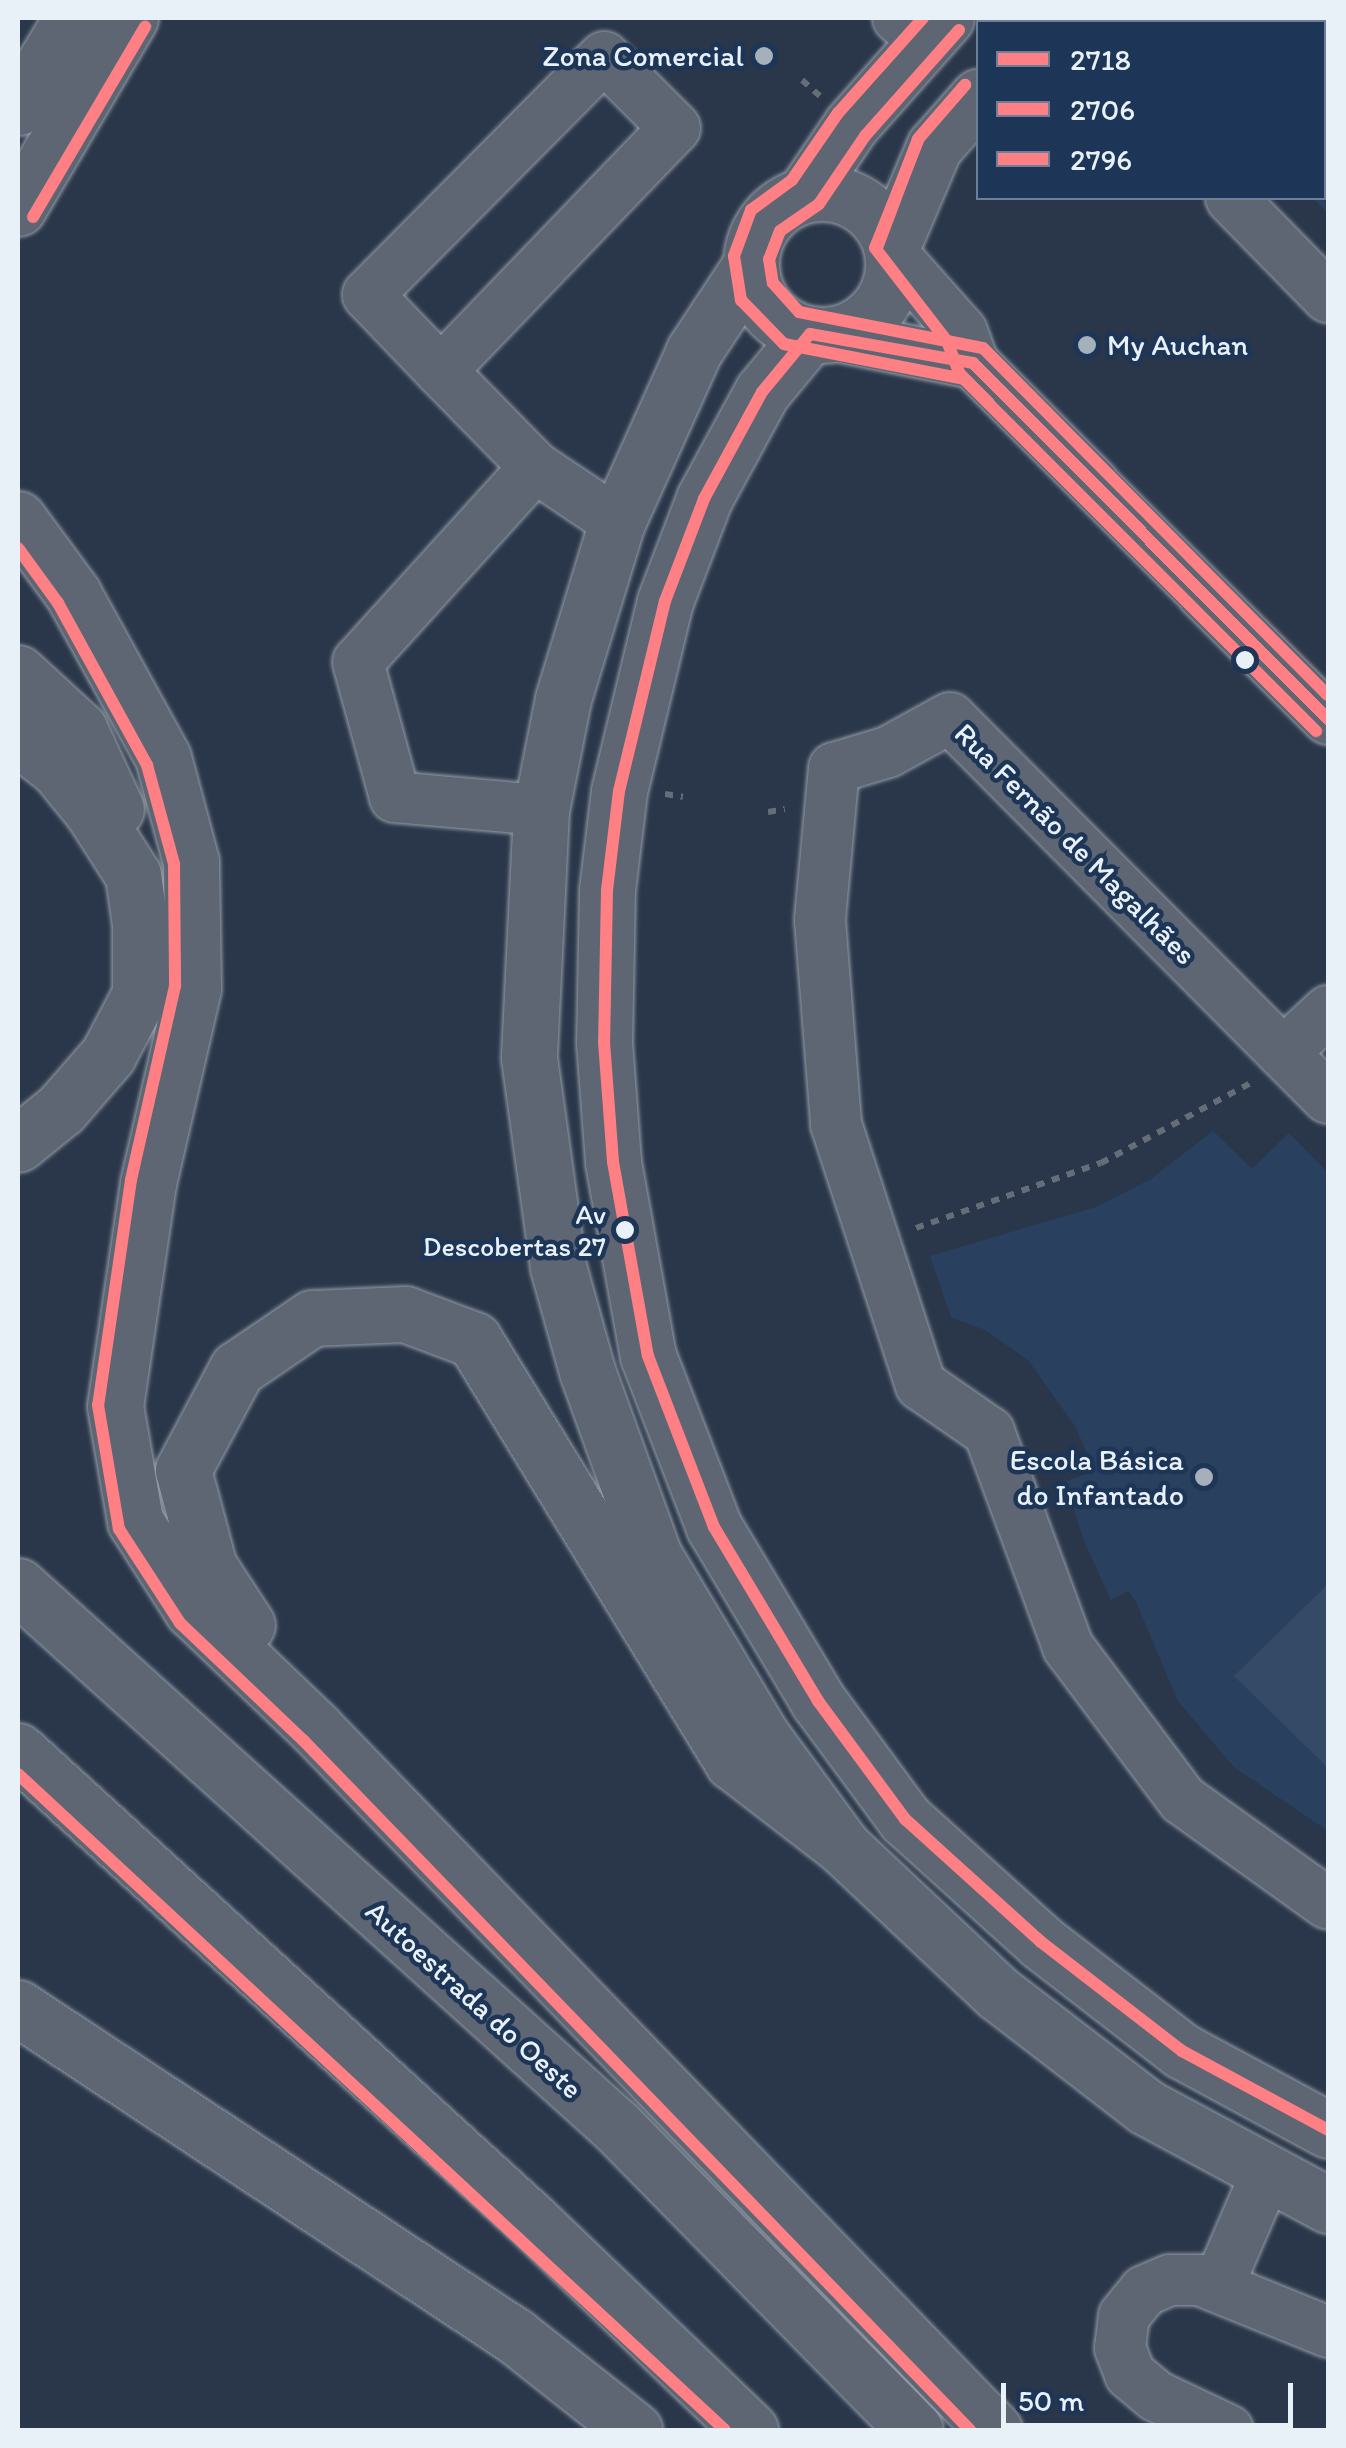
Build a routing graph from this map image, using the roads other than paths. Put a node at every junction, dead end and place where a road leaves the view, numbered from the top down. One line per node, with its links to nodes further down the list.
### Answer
1 (72, 18): 5 (main road)
2 (130, 18): 8 (main road)
3 (923, 25): 6 (main road)
4 (976, 99): 9 (main road)
5 (18, 106)
6 (805, 192): 9 (main road); 10 (main road)
7 (1233, 200): 11 (street)
8 (18, 208)
9 (892, 250): 12 (main road); 13 (street)
10 (750, 266): 12 (main road); 17 (main road)
11 (1328, 297)
12 (821, 335): 13 (street); 27 (main road)
13 (972, 363): 19 (street)
14 (441, 371): 14 (street); 15 (street)
15 (535, 468): 17 (street); 21 (street)
16 (18, 519): 30 (main road)
17 (617, 522): 21 (main road)
18 (18, 673): 22 (main road)
19 (1328, 719)
20 (18, 738): 22 (main road)
21 (541, 810): 28 (main road)
22 (132, 875): 26 (main road)
23 (1328, 1010): 24 (street)
24 (1283, 1053): 25 (street, Rua Fernão de Magalhães); 33 (street, Rua Fernão de Magalhães)
25 (1328, 1098)
26 (18, 1144)
27 (661, 1389): 28 (main road); 35 (main road)
28 (602, 1411): 32 (main road)
29 (18, 1586): 42 (main road, Autoestrada do Oeste)
30 (314, 1728): 32 (main road); 43 (main road)
31 (18, 1751): 41 (main road)
32 (843, 1847): 36 (main road)
33 (1328, 1904)
34 (18, 2008): 40 (main road)
35 (1328, 2130)
36 (1267, 2172): 37 (main road); 38 (street)
37 (1328, 2205)
38 (1218, 2286): 39 (street); 44 (street)
39 (1328, 2332)
40 (634, 2430)
41 (750, 2430)
42 (915, 2430)
43 (994, 2430)
44 (1228, 2430)

